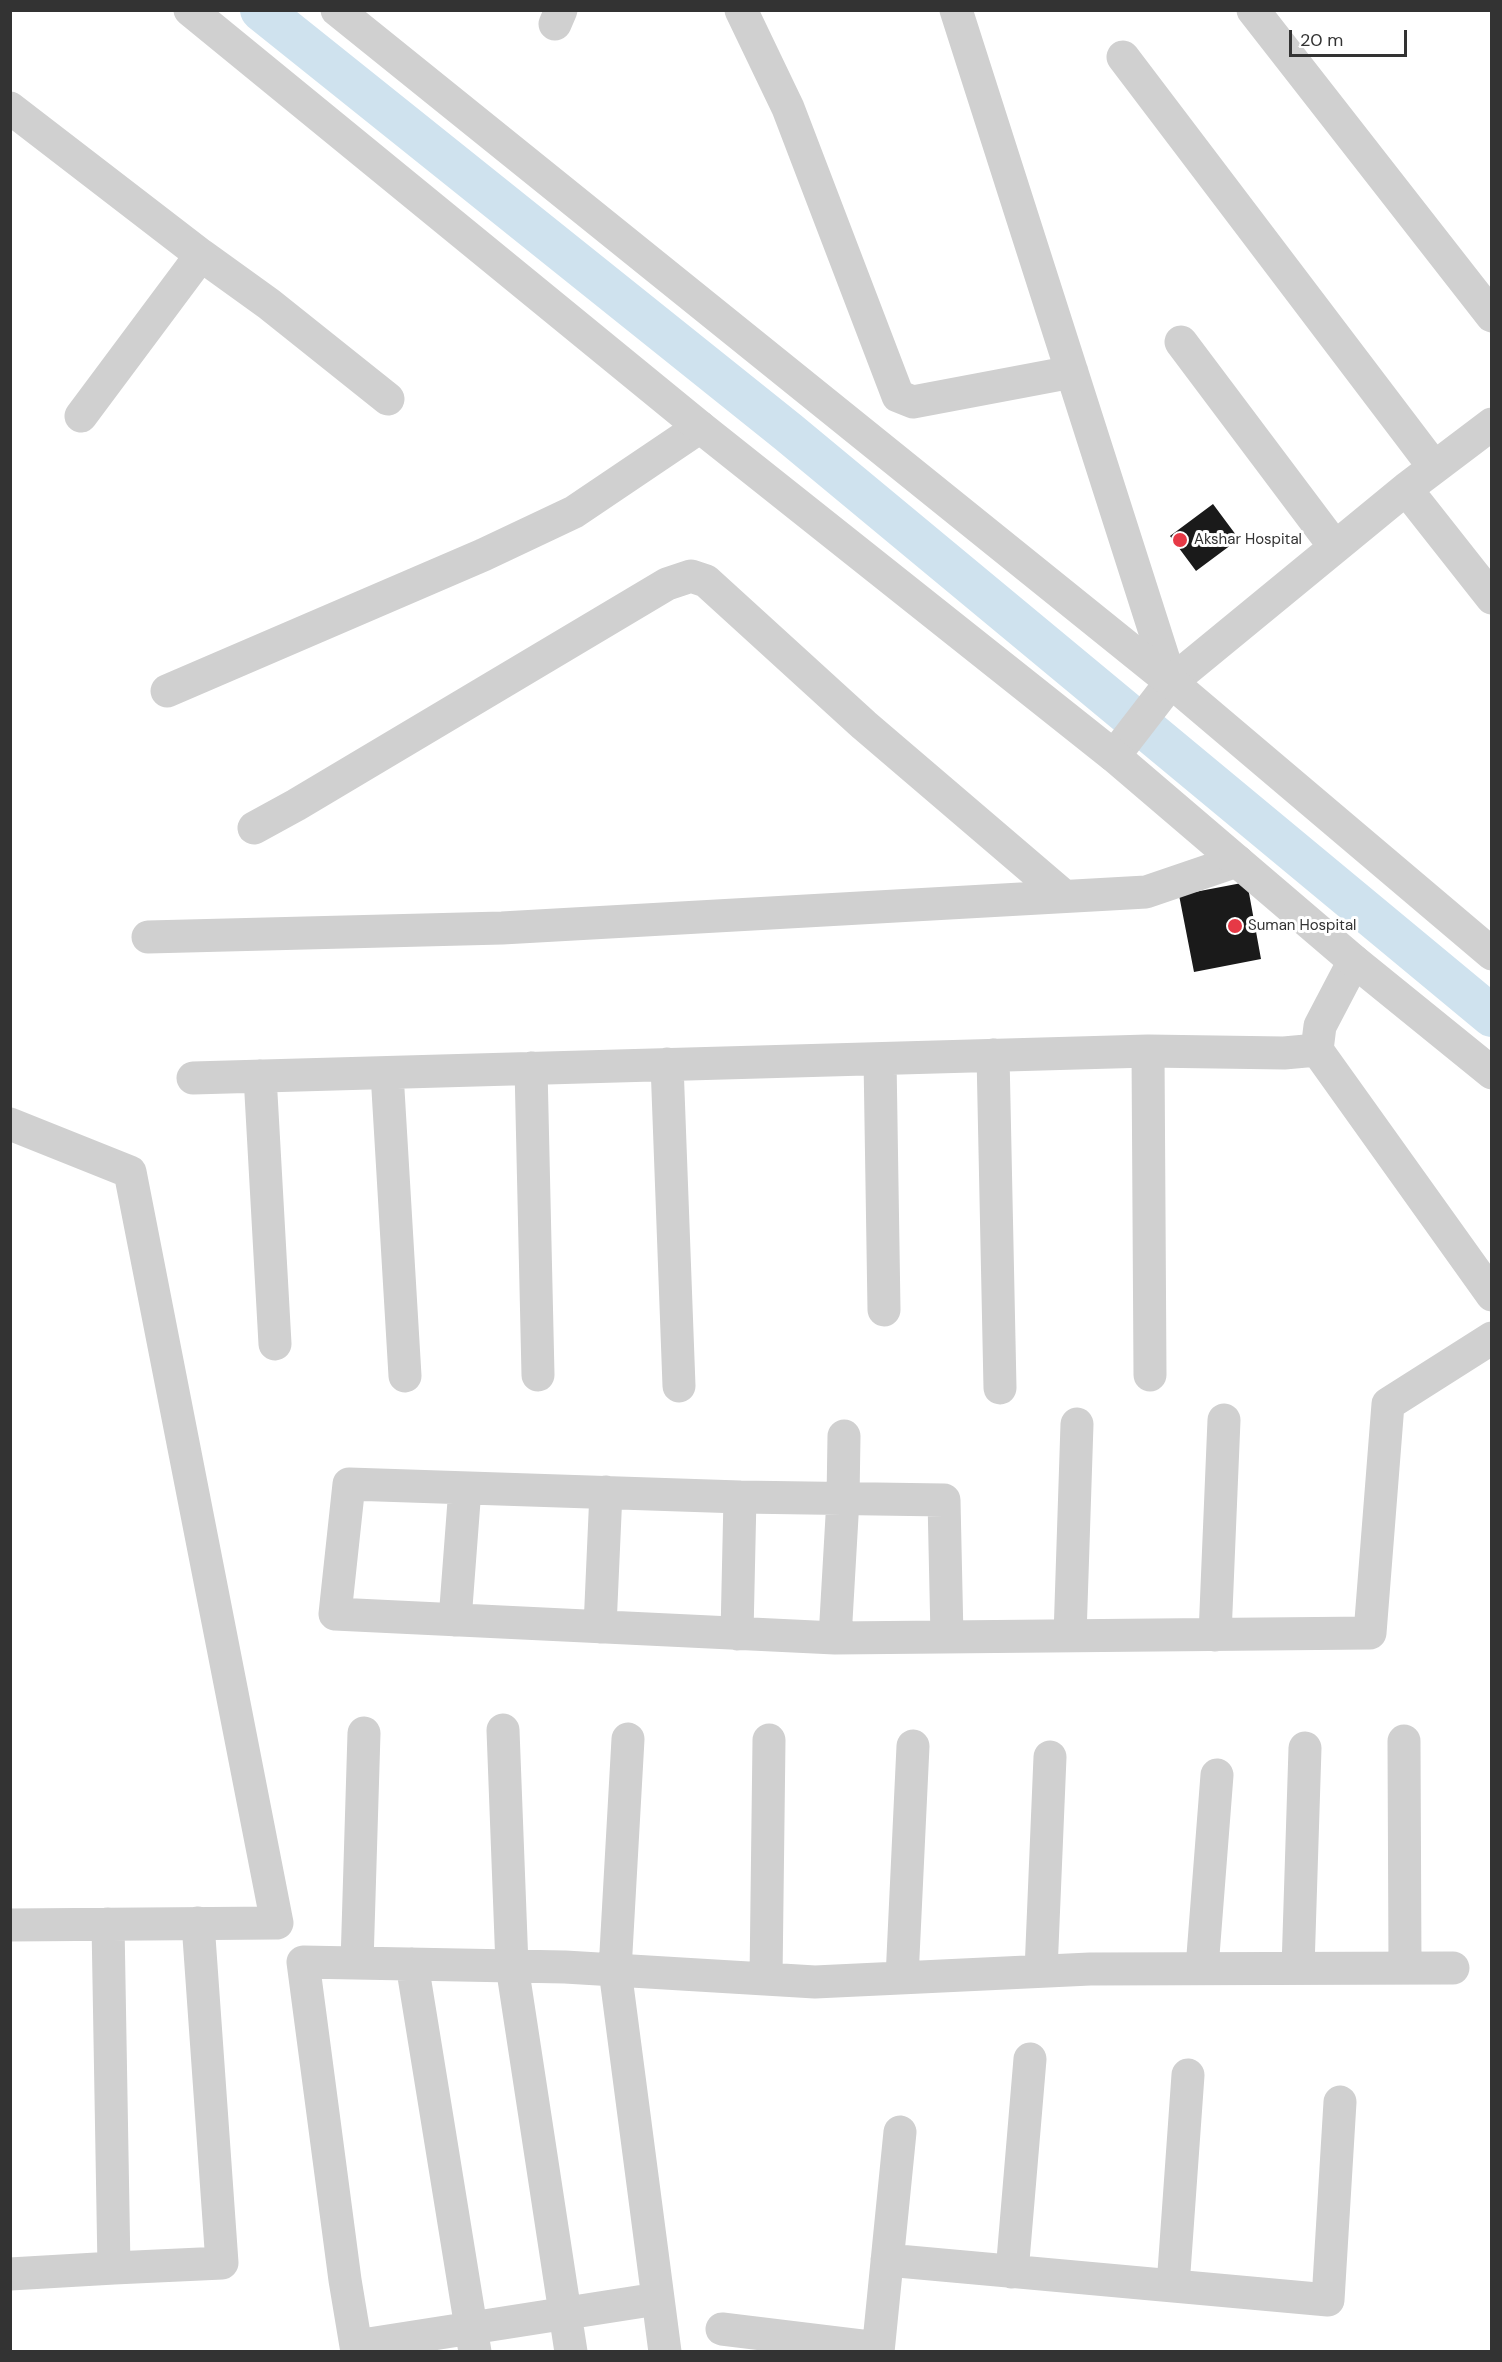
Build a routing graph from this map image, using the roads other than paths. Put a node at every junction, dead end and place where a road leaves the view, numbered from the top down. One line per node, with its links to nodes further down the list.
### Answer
1 (190, 10): 15 (street)
2 (337, 10): 20 (street)
3 (741, 10): 11 (street)
4 (956, 10): 11 (street)
5 (1253, 10): 9 (street)
6 (1123, 57): 16 (street)
7 (10, 108): 8 (street)
8 (201, 255): 12 (street); 13 (street)
9 (1491, 316)
10 (1181, 342): 18 (street)
11 (1072, 372): 20 (street)
12 (388, 399)
13 (81, 416)
14 (1491, 424): 16 (street)
15 (700, 427): 21 (street); 22 (street)
16 (1434, 467): 17 (street)
17 (1406, 489): 18 (street); 19 (street)
18 (1335, 547): 20 (street)
19 (1491, 598)
20 (1171, 682): 22 (street); 27 (street)
21 (167, 691)
22 (1114, 756): 24 (street)
23 (254, 828): 25 (street)
24 (1237, 861): 25 (street); 28 (street)
25 (1064, 896): 26 (street)
26 (148, 937)
27 (1491, 954)
28 (1354, 961): 29 (street); 36 (street)
29 (1317, 1050): 30 (street); 40 (street)
30 (1148, 1051): 31 (street); 45 (street)
31 (993, 1055): 32 (street); 48 (street)
32 (880, 1059): 33 (street); 41 (street)
33 (667, 1064): 34 (street); 47 (street)
34 (531, 1068): 35 (street); 44 (street)
35 (387, 1072): 37 (street); 46 (street)
36 (1491, 1073)
37 (260, 1076): 38 (street); 43 (street)
38 (193, 1078)
39 (10, 1124): 72 (street)
40 (1491, 1295)
41 (884, 1310)
42 (1491, 1338): 59 (street)
43 (275, 1344)
44 (538, 1375)
45 (1150, 1375)
46 (405, 1376)
47 (679, 1386)
48 (1000, 1388)
49 (1224, 1420): 59 (street)
50 (1077, 1424): 60 (street)
51 (844, 1436): 55 (street)
52 (465, 1488): 53 (street); 56 (street); 56 (street)
53 (606, 1492): 54 (street); 57 (street)
54 (740, 1497): 55 (street); 58 (street)
55 (843, 1499): 61 (street); 62 (street)
56 (455, 1620): 57 (street)
57 (600, 1627): 58 (street)
58 (737, 1634): 62 (street)
59 (1215, 1635): 60 (street)
60 (1070, 1636): 61 (street)
61 (946, 1637): 62 (street)
62 (835, 1638)
63 (502, 1730): 77 (street)
64 (364, 1733): 75 (street)
65 (628, 1739): 82 (street)
66 (769, 1740): 85 (street)
67 (1404, 1741): 80 (street)
68 (913, 1746): 84 (street)
69 (1305, 1748): 79 (street)
70 (1050, 1757): 83 (street)
71 (1217, 1775): 78 (street)
72 (198, 1923): 73 (street); 91 (street)
73 (108, 1924): 74 (street); 91 (street)
74 (10, 1925)
75 (357, 1963): 76 (street); 99 (street)
76 (412, 1964): 77 (street); 98 (street)
77 (512, 1966): 82 (street); 96 (street)
78 (1202, 1968): 79 (street); 83 (street)
79 (1298, 1968): 80 (street)
80 (1405, 1968): 81 (street)
81 (1453, 1968)
82 (615, 1970): 85 (street); 95 (street)
83 (1041, 1971): 84 (street)
84 (902, 1978): 85 (street)
85 (766, 1979)
86 (1030, 2059): 92 (street)
87 (1188, 2075): 94 (street)
88 (1340, 2102): 94 (street)
89 (900, 2132): 90 (street)
90 (887, 2260): 92 (street); 100 (street)
91 (114, 2268): 93 (street)
92 (1012, 2272): 94 (street)
93 (10, 2274)
94 (1173, 2286)
95 (657, 2299): 96 (street); 102 (street)
96 (566, 2313): 98 (street); 101 (street)
97 (722, 2329): 100 (street)
98 (473, 2340): 99 (street)
99 (356, 2349)
100 (878, 2350)
101 (571, 2352)
102 (665, 2352)

